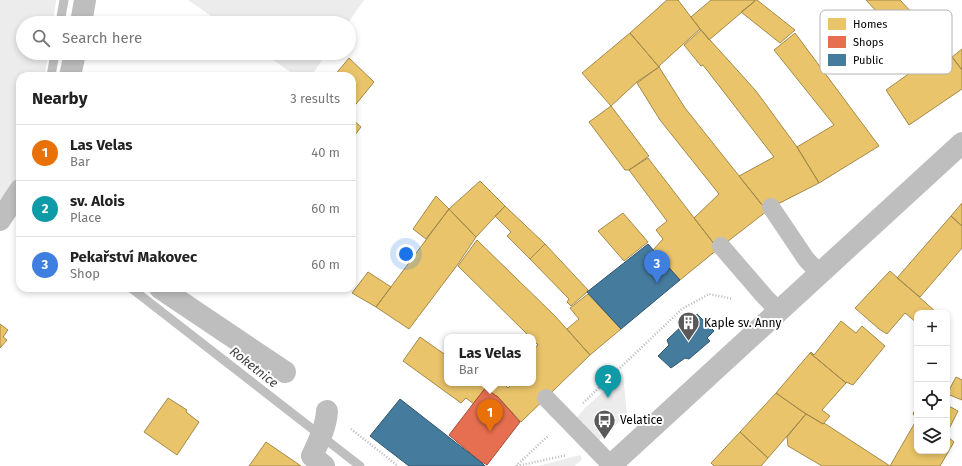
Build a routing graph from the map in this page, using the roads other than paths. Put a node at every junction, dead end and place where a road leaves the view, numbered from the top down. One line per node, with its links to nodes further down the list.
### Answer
1 (85, 0): 2 (street)
2 (82, 16)
3 (73, 60): 4 (street)
4 (71, 72)
5 (962, 143): 10 (street)
6 (16, 196): 8 (street)
7 (771, 207): 10 (lane)
8 (0, 220)
9 (721, 246): 12 (lane)
10 (820, 274): 12 (street)
11 (166, 292): 13 (street)
12 (773, 316): 17 (street)
13 (285, 372)
14 (546, 398): 17 (lane)
15 (327, 415): 16 (street)
16 (324, 466)
17 (610, 466)

